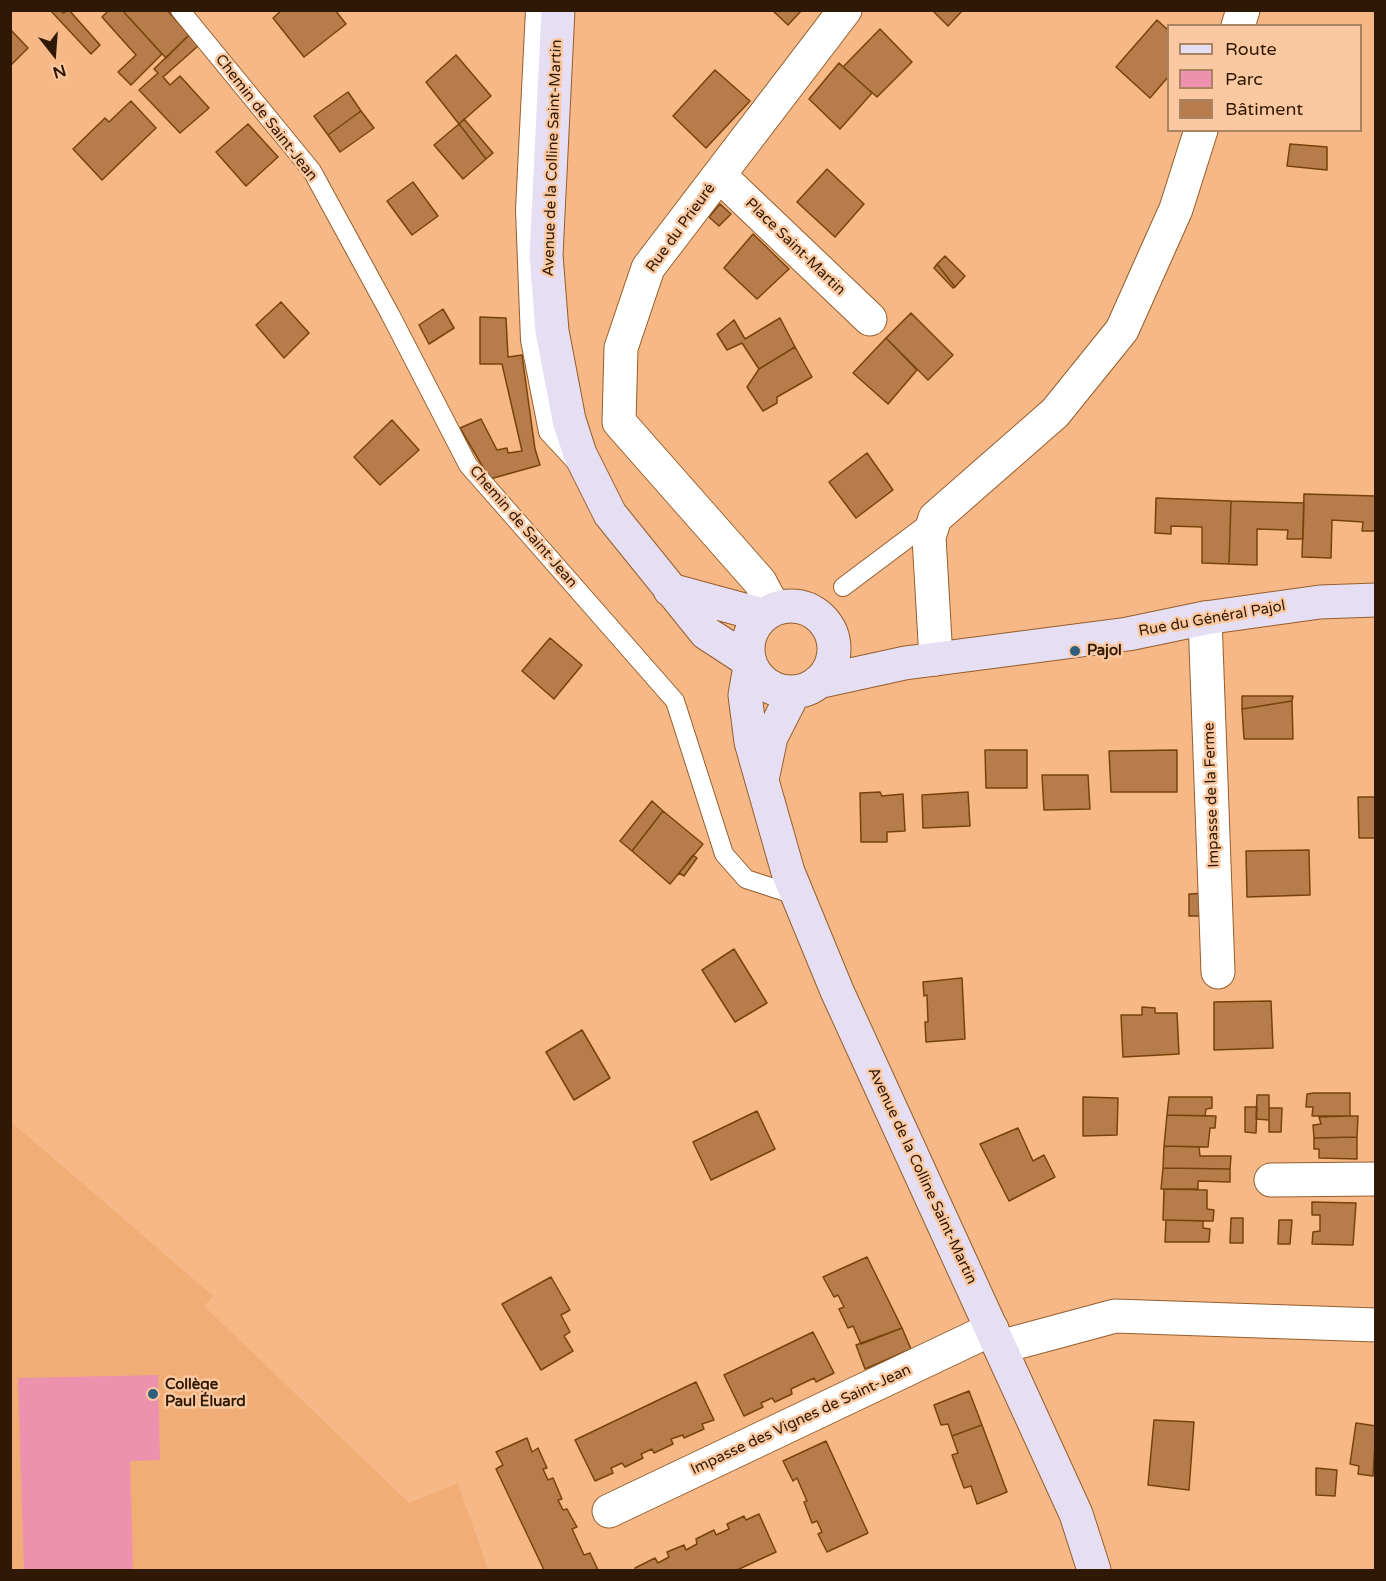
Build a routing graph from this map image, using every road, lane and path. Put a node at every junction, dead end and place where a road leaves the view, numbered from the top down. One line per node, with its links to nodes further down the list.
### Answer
1 (180, 10): 20 (lane, Chemin de Saint-Jean)
2 (535, 10): 8 (lane, Avenue de la Colline Saint-Martin)
3 (558, 10): 8 (street, Avenue de la Colline Saint-Martin)
4 (845, 10): 6 (street, Rue du Prieuré)
5 (1200, 132): 9 (street)
6 (719, 175): 7 (street, Place Saint-Martin); 13 (street, Rue du Prieuré)
7 (870, 319)
8 (593, 480): 11 (street, Avenue de la Colline Saint-Martin)
9 (935, 518): 10 (lane); 16 (street)
10 (843, 587)
11 (670, 590): 13 (street); 17 (street, Avenue de la Colline Saint-Martin)
12 (1376, 600): 14 (street, Rue du Général Pajol)
13 (768, 612): 15 (street); 17 (street)
14 (1205, 618): 16 (street, Rue du Général Pajol); 21 (street, Impasse de la Ferme)
15 (834, 642): 16 (street, Rue du Général Pajol); 18 (street)
16 (921, 661): 18 (street, Rue du Général Pajol)
17 (749, 663): 18 (street); 19 (street, Avenue de la Colline Saint-Martin)
18 (806, 687): 19 (street, Avenue de la Colline Saint-Martin)
19 (762, 777): 20 (street, Avenue de la Colline Saint-Martin)
20 (798, 896): 25 (street, Avenue de la Colline Saint-Martin)
21 (1218, 972)
22 (1376, 1179): 23 (street)
23 (1271, 1180)
24 (1376, 1325): 25 (street, Impasse des Vignes de Saint-Jean)
25 (996, 1338): 26 (street, Impasse des Vignes de Saint-Jean); 27 (street, Avenue de la Colline Saint-Martin)
26 (609, 1511)
27 (1094, 1570)

